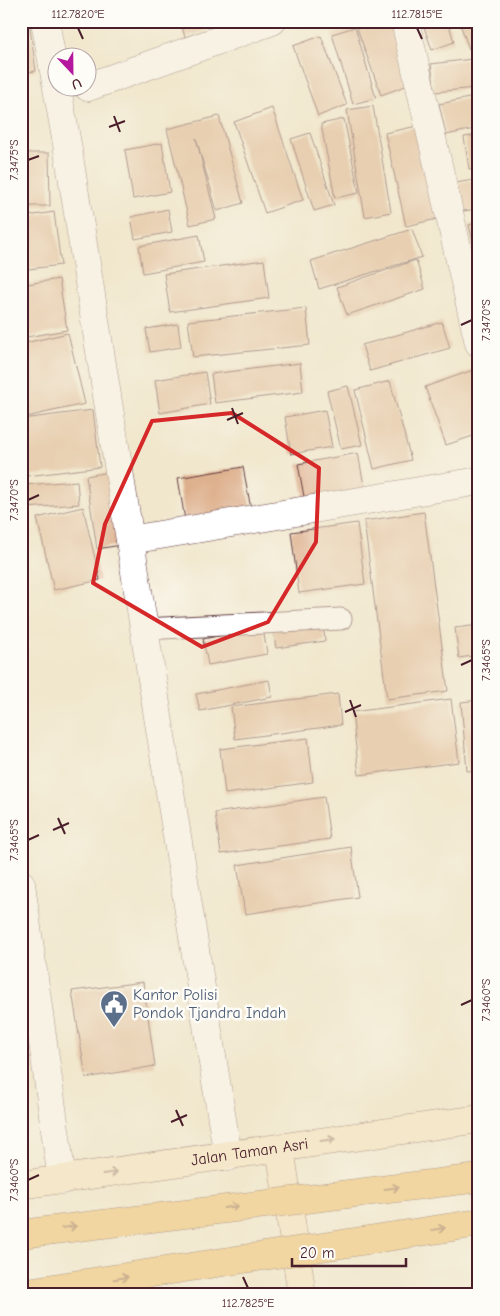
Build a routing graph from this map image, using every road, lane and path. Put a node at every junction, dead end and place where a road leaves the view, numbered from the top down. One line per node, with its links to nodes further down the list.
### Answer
1 (45, 21): 4 (street)
2 (272, 21): 5 (street)
3 (405, 21): 7 (street)
4 (50, 48)
5 (98, 83)
6 (59, 98): 9 (street)
7 (479, 343)
8 (479, 481): 9 (street)
9 (130, 540): 11 (street)
10 (341, 619): 11 (lane)
11 (144, 629): 15 (street)
12 (21, 884): 17 (street)
13 (479, 1119): 14 (main road, Jalan Taman Asri, one-way to 13)
14 (280, 1148): 15 (main road, Jalan Taman Asri); 22 (main road)
15 (228, 1157): 17 (main road, Jalan Taman Asri, one-way to 15)
16 (479, 1178): 20 (highway, one-way to 16, bridge)
17 (62, 1180): 18 (main road, Jalan Taman Asri)
18 (21, 1185)
19 (479, 1223): 21 (highway, one-way to 19, bridge)
20 (21, 1234)
21 (21, 1293)
22 (302, 1295)

